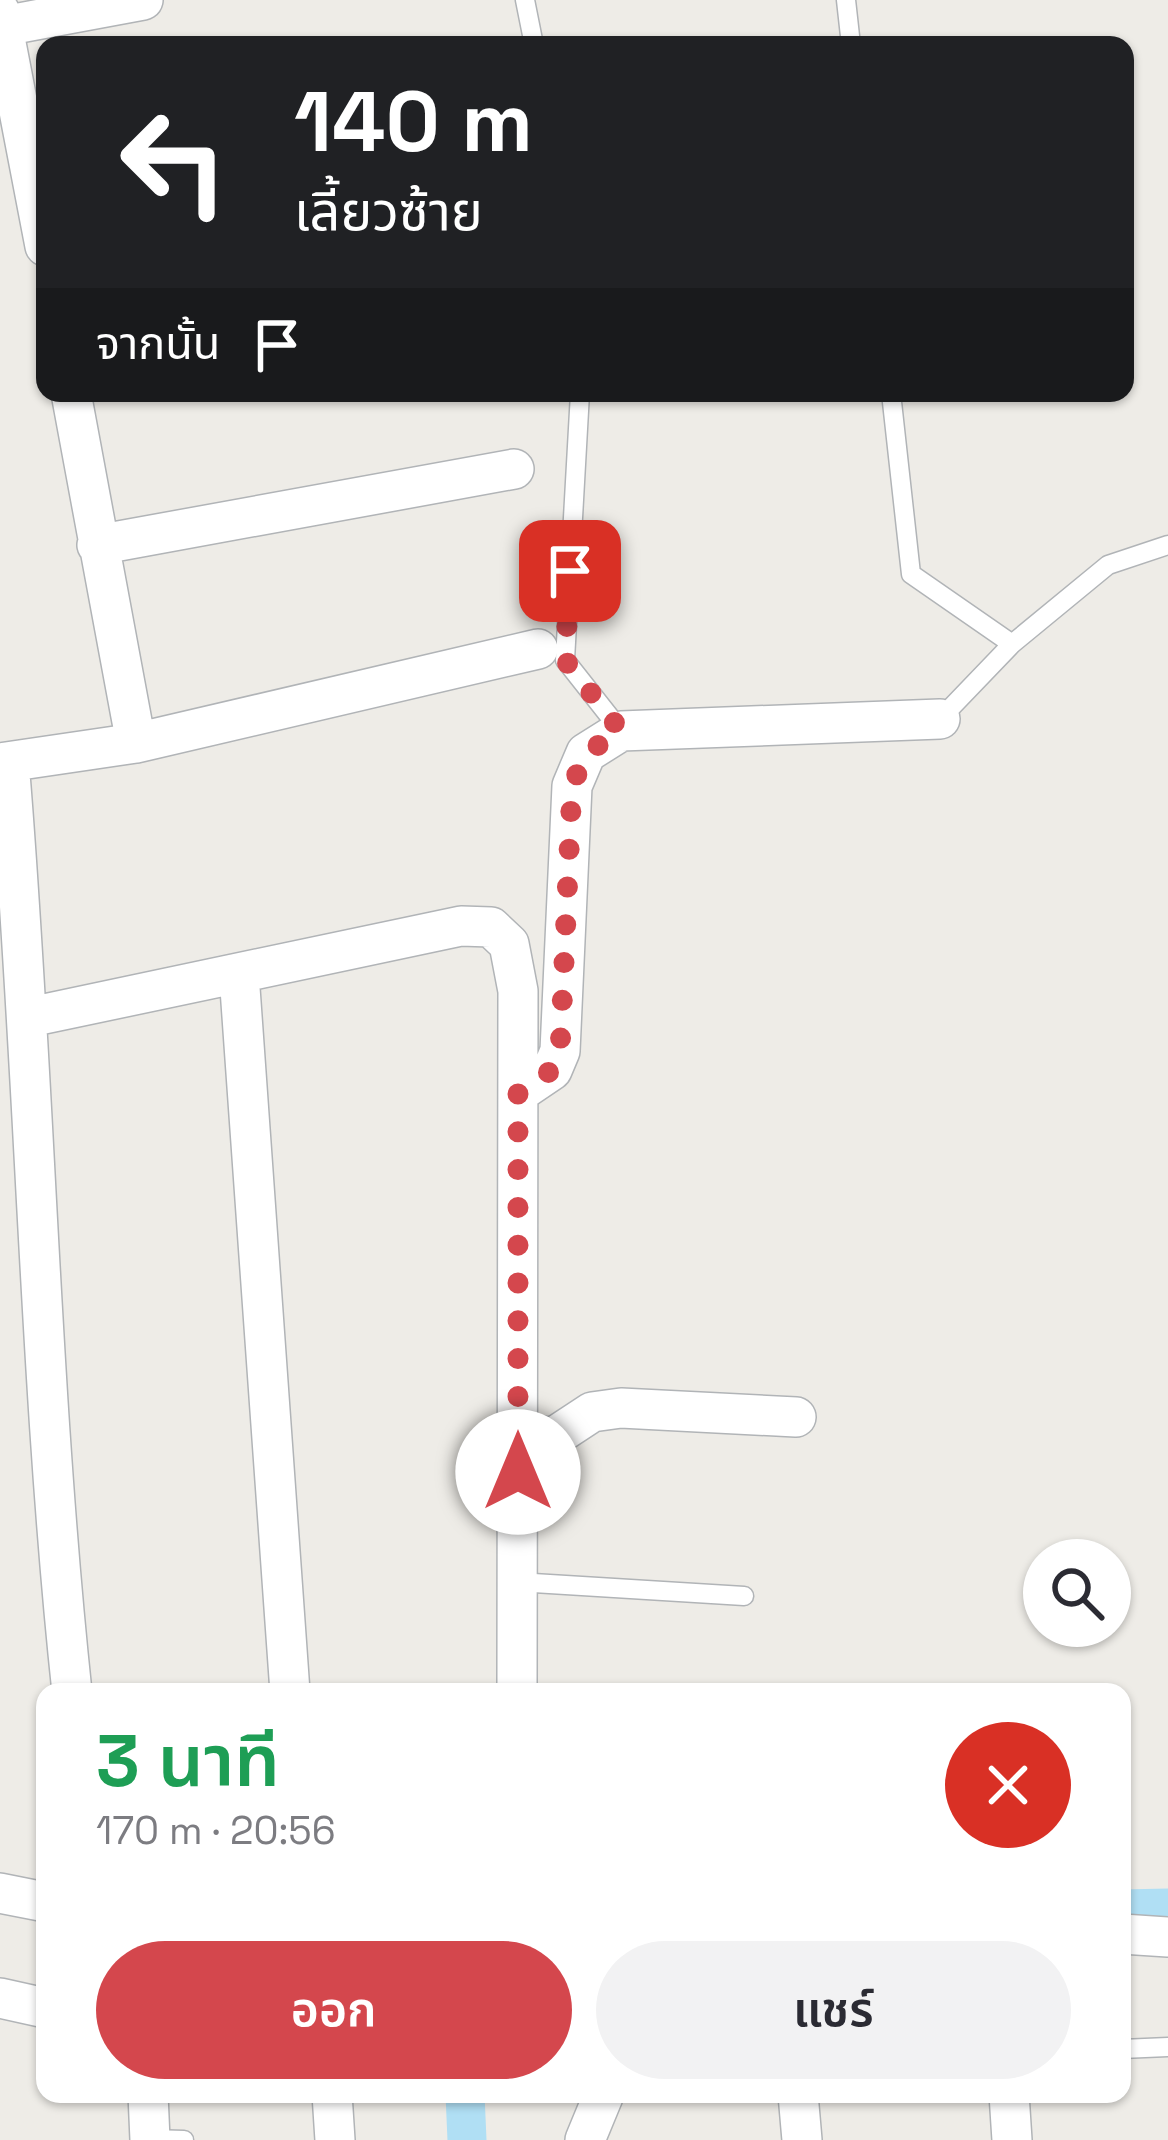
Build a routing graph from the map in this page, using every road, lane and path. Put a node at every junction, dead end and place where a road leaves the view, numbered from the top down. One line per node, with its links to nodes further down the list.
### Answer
1 (143, 0): 4 (street)
2 (525, 0): 5 (lane)
3 (846, 0): 6 (lane)
4 (2, 19): 7 (street)
5 (532, 36)
6 (850, 36)
7 (36, 179)
8 (73, 402): 12 (street)
9 (579, 402): 17 (lane)
10 (891, 402): 14 (lane)
11 (514, 470): 12 (street)
12 (97, 545): 18 (street)
13 (1168, 545): 14 (lane)
14 (1012, 644): 16 (lane)
15 (538, 649): 18 (street)
16 (940, 719): 17 (street)
17 (621, 731): 22 (street)
18 (136, 743): 19 (street)
19 (5, 762): 21 (street)
20 (239, 974): 21 (street); 22 (street); 28 (street)
21 (30, 1017): 27 (street)
22 (518, 1093): 24 (street)
23 (796, 1418): 24 (street)
24 (518, 1435): 25 (street)
25 (517, 1582): 26 (lane); 29 (street)
26 (744, 1596)
27 (71, 1683)
28 (289, 1683)
29 (517, 1683)
30 (0, 1893): 31 (street)
31 (36, 1900)
32 (1131, 1935): 33 (street)
33 (1168, 1937)
34 (0, 1998): 35 (street)
35 (36, 2006)
36 (1168, 2047): 37 (lane)
37 (1131, 2049)
38 (148, 2103): 43 (street)
39 (333, 2103): 45 (street)
40 (600, 2103): 46 (street)
41 (799, 2103): 47 (street)
42 (1010, 2103): 48 (street)
43 (150, 2139): 44 (lane)
44 (184, 2140)
45 (335, 2140)
46 (585, 2140)
47 (802, 2140)
48 (1012, 2140)

